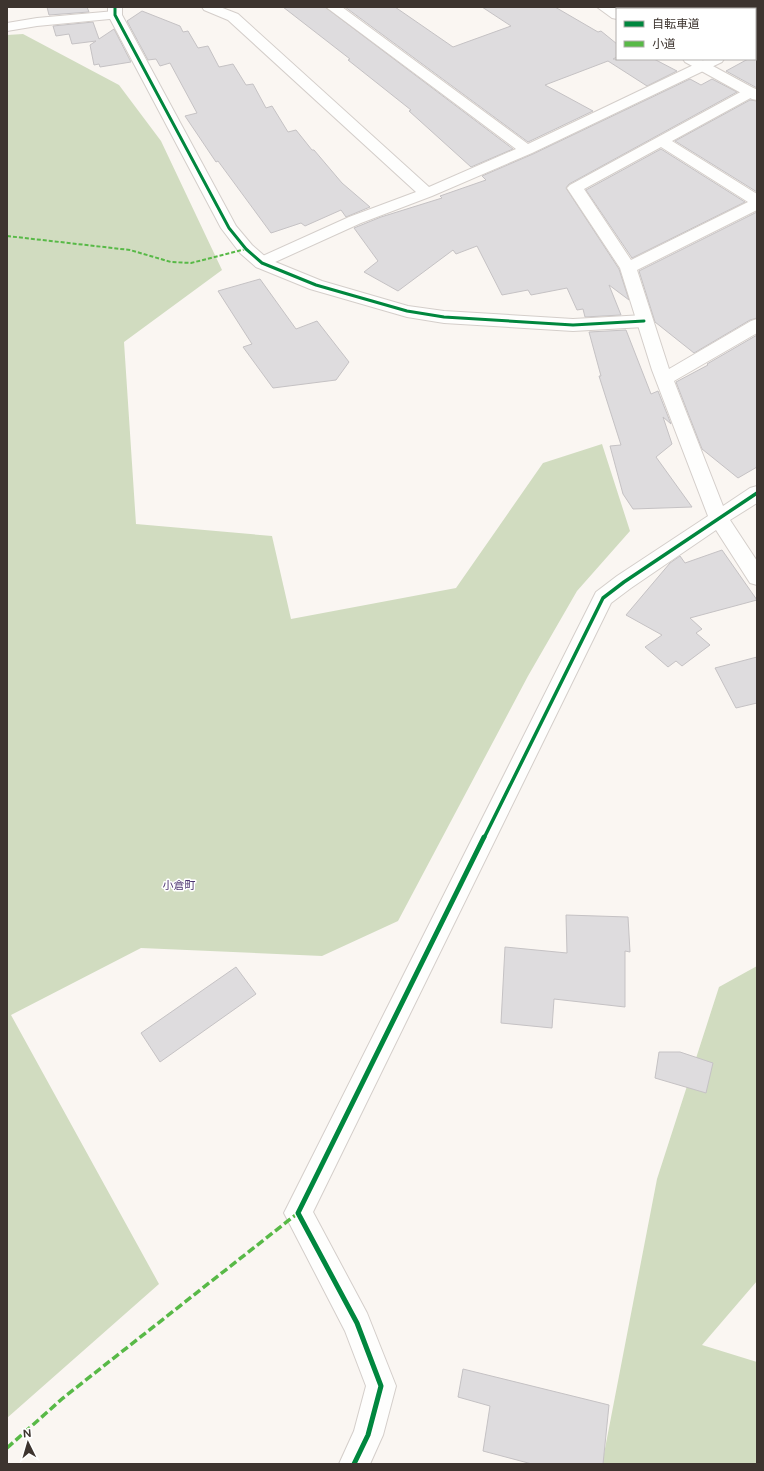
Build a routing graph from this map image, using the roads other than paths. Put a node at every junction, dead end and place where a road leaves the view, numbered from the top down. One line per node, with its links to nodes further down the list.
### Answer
1 (209, 7): 12 (street)
2 (333, 7): 11 (street)
3 (604, 7): 5 (street)
4 (115, 11): 6 (street); 15 (street)
5 (616, 14)
6 (7, 27)
7 (711, 60): 8 (street)
8 (696, 63): 9 (street); 11 (street)
9 (754, 94): 10 (street)
10 (661, 141): 13 (street); 16 (street)
11 (527, 150): 12 (street)
12 (427, 193): 15 (street)
13 (757, 200)
14 (757, 204): 16 (street)
15 (262, 263): 17 (street)
16 (628, 268): 17 (street)
17 (644, 320): 19 (street)
18 (757, 325): 19 (street)
19 (665, 379): 21 (street)
20 (757, 493): 21 (street)
21 (718, 517): 22 (street); 23 (street)
22 (757, 577)
23 (354, 1464)

